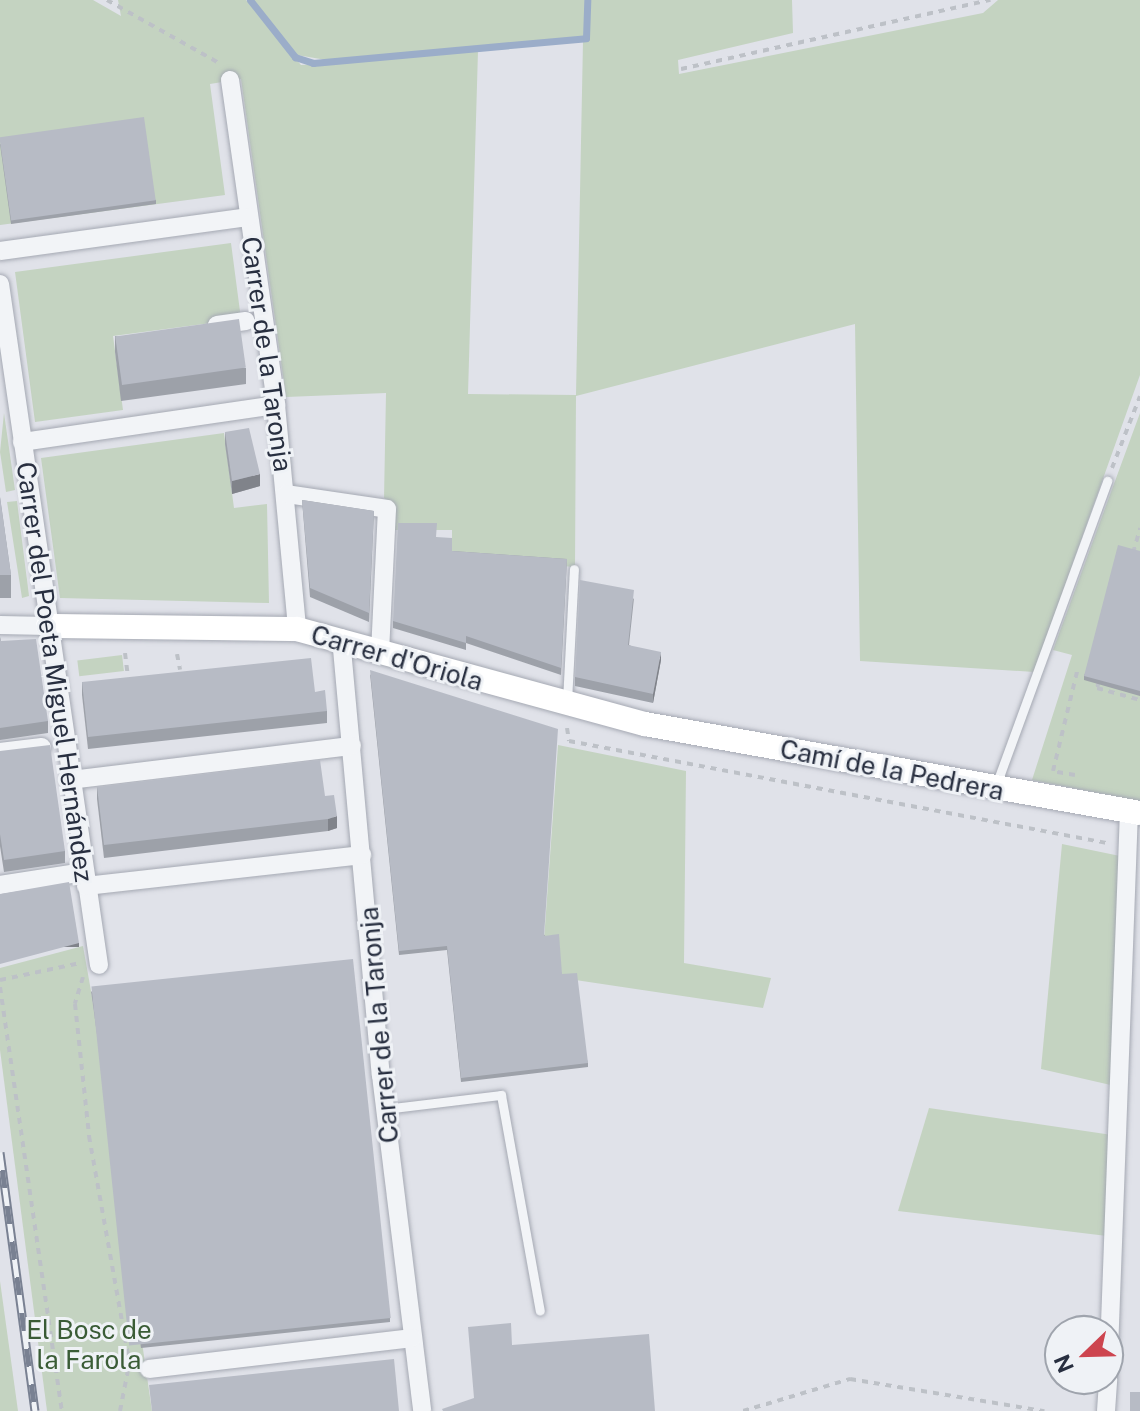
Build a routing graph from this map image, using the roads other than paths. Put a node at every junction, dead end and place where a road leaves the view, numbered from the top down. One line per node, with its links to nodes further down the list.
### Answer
1 (230, 80): 2 (street, Carrer de la Taronja)
2 (248, 217): 3 (street); 7 (street, Carrer de la Taronja)
3 (0, 251)
4 (0, 284): 8 (street, Carrer del Poeta Miguel Hernández)
5 (246, 321): 6 (street)
6 (202, 327)
7 (276, 405): 8 (street); 10 (street, Carrer de la Taronja)
8 (22, 442): 13 (street, Carrer del Poeta Miguel Hernández)
9 (1107, 481): 23 (lane)
10 (286, 494): 14 (street, Carrer de la Taronja); 16 (street)
11 (574, 569): 17 (lane)
12 (0, 625): 13 (street, Carrer d'Oriola)
13 (48, 626): 14 (street, Carrer d'Oriola); 19 (street, Carrer del Poeta Miguel Hernández)
14 (297, 629): 15 (street, Carrer d'Oriola)
15 (341, 638): 16 (street, Carrer d'Oriola); 20 (street, Carrer de la Taronja)
16 (380, 650): 17 (street, Carrer d'Oriola)
17 (567, 716): 18 (street, Carrer d'Oriola)
18 (645, 724): 23 (street, Camí de la Pedrera)
19 (65, 743): 21 (street); 22 (street, Carrer del Poeta Miguel Hernández)
20 (352, 746): 22 (street); 25 (street, Carrer de la Taronja)
21 (0, 752)
22 (70, 780): 26 (street, Carrer del Poeta Miguel Hernández)
23 (994, 790): 24 (street, Camí de la Pedrera)
24 (1135, 812): 31 (street)
25 (362, 855): 26 (street); 29 (street, Carrer de la Taronja)
26 (85, 879): 27 (street); 28 (street, Carrer del Poeta Miguel Hernández)
27 (0, 885)
28 (88, 964)
29 (385, 1109): 30 (lane); 32 (street, Carrer de la Taronja)
30 (540, 1311)
31 (1111, 1315)
32 (412, 1338): 33 (street); 34 (street, Carrer de la Taronja)
33 (149, 1369)
34 (422, 1411)

